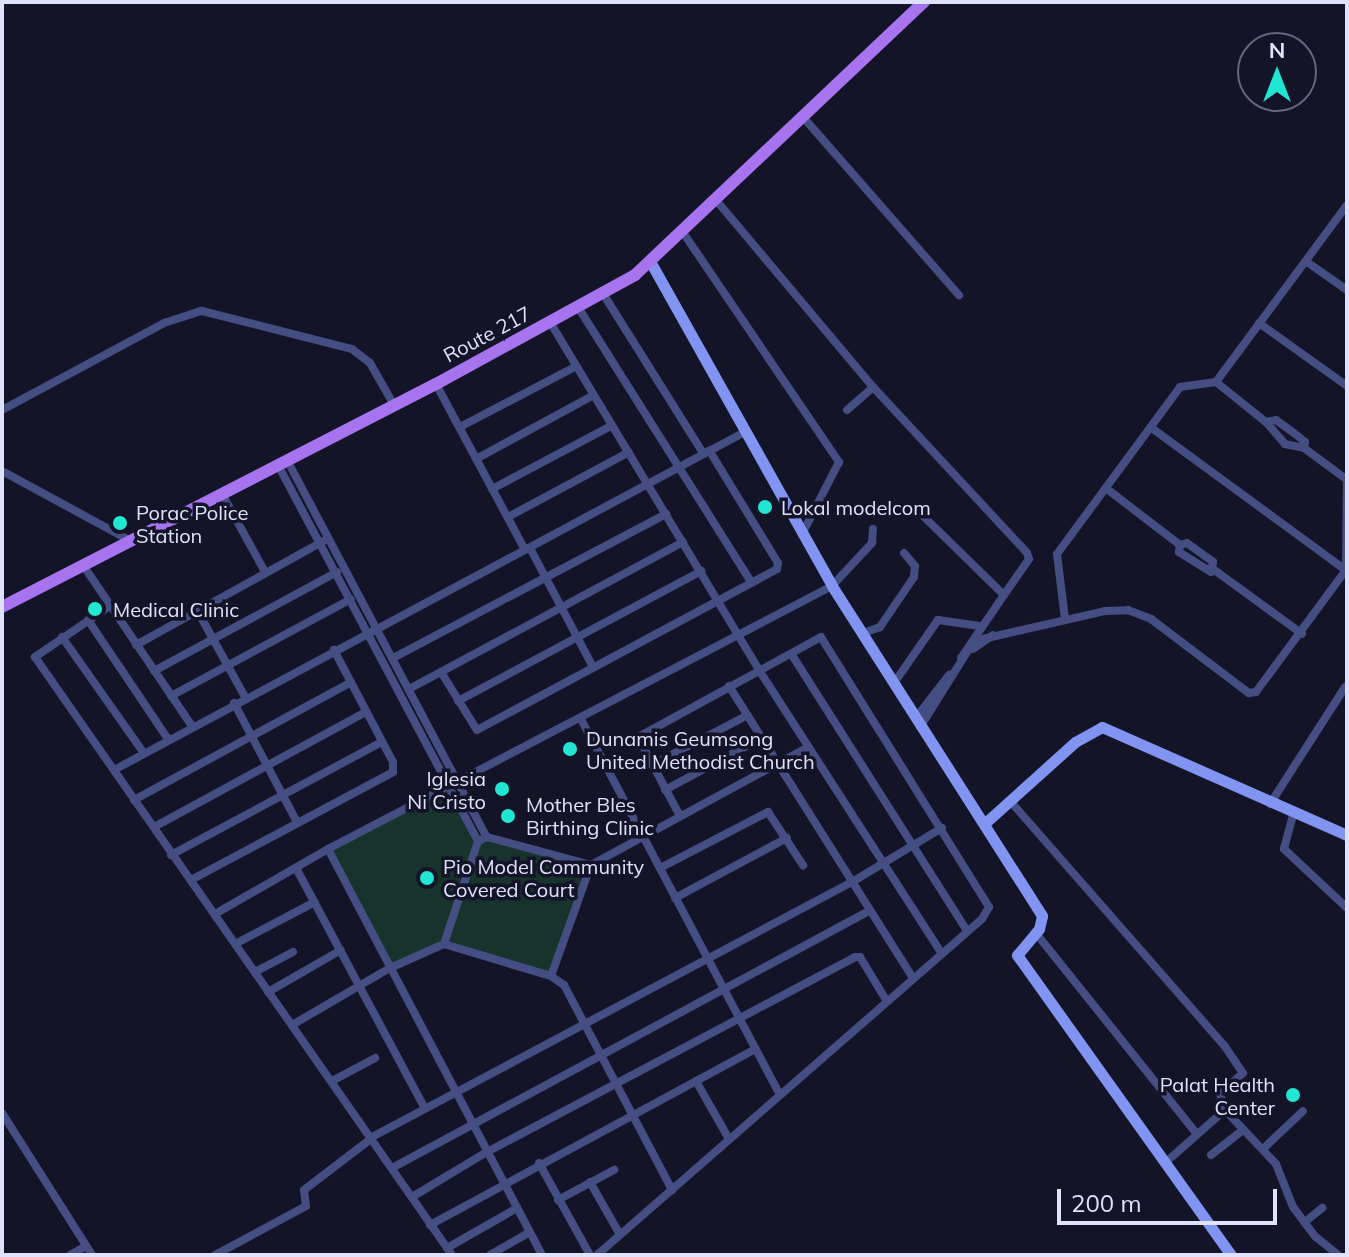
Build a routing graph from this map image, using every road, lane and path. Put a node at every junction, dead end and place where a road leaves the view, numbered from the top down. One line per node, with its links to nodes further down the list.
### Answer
1 (924, 2): 2 (main road, Route 217)
2 (803, 117): 3 (main road, Route 217); 10 (street)
3 (716, 200): 5 (main road, Route 217); 18 (street)
4 (1347, 205): 6 (street)
5 (684, 234): 7 (main road, Route 217); 44 (street)
6 (1307, 262): 8 (street); 13 (street)
7 (651, 263): 9 (main road, Route 217); 27 (street)
8 (1347, 290)
9 (602, 292): 11 (main road, Route 217); 30 (street)
10 (959, 295)
11 (578, 307): 12 (main road, Route 217); 33 (street)
12 (550, 322): 14 (street); 16 (main road, Route 217)
13 (1259, 323): 15 (street); 17 (street)
14 (575, 367): 19 (street); 25 (street)
15 (1216, 382): 23 (street); 26 (street)
16 (436, 384): 20 (main road, Route 217); 25 (street)
17 (1347, 386)
18 (873, 387): 22 (street); 58 (street)
19 (592, 396): 24 (street); 31 (street)
20 (394, 405): 21 (street); 32 (main road, Route 217)
21 (2, 410)
22 (847, 410)
23 (1266, 422): 28 (street); 28 (street)
24 (611, 426): 29 (street); 37 (street)
25 (460, 427): 31 (street)
26 (1153, 429): 38 (street); 51 (street)
27 (743, 433): 30 (street); 44 (street)
28 (1304, 448): 35 (street)
29 (629, 452): 36 (street); 42 (street)
30 (706, 452): 33 (street); 56 (street)
31 (476, 459): 37 (street)
32 (283, 462): 39 (main road, Route 217); 46 (street)
33 (678, 467): 36 (street); 56 (street)
34 (2, 471): 45 (street)
35 (1346, 478): 51 (street)
36 (649, 484): 41 (street); 48 (street)
37 (492, 489): 42 (street)
38 (1107, 489): 65 (street); 70 (street)
39 (222, 494): 45 (main road, Route 217); 53 (street)
40 (918, 511): 58 (street)
41 (666, 514): 47 (street); 55 (street)
42 (508, 517): 48 (street)
43 (873, 529): 57 (street)
44 (802, 534): 57 (street)
45 (131, 541): 50 (main road, Route 217)
46 (325, 541): 53 (street); 54 (street); 68 (street)
47 (683, 542): 52 (street); 63 (street)
48 (527, 549): 55 (street); 68 (street)
49 (904, 553): 69 (street)
50 (83, 565): 61 (street); 62 (main road, Route 217)
51 (1346, 570): 70 (street)
52 (701, 571): 60 (street); 73 (street)
53 (265, 572): 64 (street)
54 (337, 572): 59 (street); 74 (street)
55 (546, 580): 63 (street); 78 (street)
56 (751, 582): 60 (street)
57 (832, 586): 69 (street); 71 (street)
58 (1004, 595): 67 (street)
59 (351, 599): 68 (street); 79 (street)
60 (718, 599): 71 (street); 80 (street)
61 (110, 606): 66 (street); 75 (street)
62 (2, 607)
63 (562, 609): 73 (street); 83 (street)
64 (197, 610): 74 (street); 75 (street)
65 (1065, 619): 70 (street); 96 (street)
66 (88, 620): 72 (street); 100 (street)
67 (980, 626): 85 (street); 96 (street)
68 (373, 629): 76 (street); 78 (street); 108 (street)
69 (863, 633): 85 (street)
70 (1302, 634)
71 (739, 636): 81 (street); 95 (street)
72 (62, 637): 103 (street); 107 (street)
73 (577, 638): 80 (street); 91 (street)
74 (213, 639): 79 (street); 82 (street)
75 (136, 645): 82 (street)
76 (334, 650): 84 (street); 90 (street)
77 (792, 655): 81 (street); 119 (street); 124 (street)
78 (393, 658): 88 (street)
79 (228, 665): 89 (street); 90 (street)
80 (593, 667): 91 (street)
81 (759, 670): 86 (street); 102 (street)
82 (154, 671): 89 (street)
83 (441, 672): 88 (street); 91 (street)
84 (351, 682): 93 (street); 98 (street)
85 (894, 683): 96 (street)
86 (729, 686): 94 (street); 105 (street)
87 (1345, 687): 113 (street)
88 (409, 689): 108 (street)
89 (171, 696): 97 (street)
90 (245, 697): 92 (street)
91 (458, 701)
92 (234, 703): 97 (street); 98 (street)
93 (366, 712): 101 (street); 104 (street)
94 (746, 716): 99 (street); 105 (street)
95 (582, 721): 108 (street); 120 (street)
96 (917, 723): 117 (street)
97 (192, 726): 100 (street)
98 (250, 735): 104 (street); 111 (street)
99 (761, 738): 106 (street); 109 (street)
100 (168, 739): 103 (street)
101 (382, 742): 110 (street); 116 (street)
102 (808, 747): 106 (street); 127 (street)
103 (143, 752): 107 (street)
104 (267, 765): 110 (street); 118 (street)
105 (652, 765): 109 (street)
106 (779, 765): 115 (street); 133 (street)
107 (114, 770): 111 (street)
108 (456, 786): 123 (street); 125 (street)
109 (665, 790): 115 (street)
110 (282, 795): 116 (street); 126 (street)
111 (134, 800): 118 (street)
112 (1011, 802): 113 (street); 117 (street); 167 (street)
113 (1270, 804): 114 (street)
114 (1293, 815): 121 (street); 136 (street)
115 (680, 816): 120 (street)
116 (297, 822): 132 (street)
117 (984, 824): 140 (street)
118 (154, 827): 126 (street)
119 (942, 828): 124 (street); 139 (street)
120 (643, 835): 128 (street); 131 (street)
121 (1347, 835)
122 (787, 838): 129 (street); 131 (street); 134 (street)
123 (482, 839): 128 (street); 142 (street)
124 (915, 845): 127 (street); 139 (street)
125 (328, 849): 130 (street); 147 (street)
126 (171, 855): 132 (street)
127 (883, 864): 133 (street); 145 (street)
128 (591, 865): 149 (street)
129 (803, 865)
130 (296, 868): 135 (street); 138 (street)
131 (660, 868): 134 (street)
132 (191, 880): 138 (street)
133 (852, 882): 137 (street); 146 (street)
134 (675, 898): 146 (street)
135 (315, 902): 141 (street); 143 (street)
136 (1347, 908)
137 (869, 911): 150 (street); 152 (street)
138 (215, 914): 141 (street)
139 (967, 931): 145 (street)
140 (1035, 932): 173 (street); 179 (street)
141 (235, 944): 148 (street)
142 (444, 944): 147 (street); 149 (street)
143 (341, 950): 151 (street); 153 (street)
144 (293, 952): 148 (street)
145 (941, 952): 150 (street)
146 (707, 958): 152 (street); 155 (street)
147 (390, 968): 151 (street); 164 (street)
148 (255, 972): 153 (street)
149 (551, 976): 155 (street)
150 (913, 978): 154 (street)
151 (359, 987): 157 (street); 166 (street)
152 (724, 990): 156 (street); 159 (street)
153 (268, 992): 157 (street)
154 (886, 1000): 156 (street); 165 (street)
155 (582, 1022): 159 (street); 164 (street)
156 (740, 1022): 158 (street); 163 (street)
157 (292, 1025): 161 (street)
158 (756, 1049): 162 (street); 165 (street)
159 (600, 1056): 163 (street); 171 (street)
160 (375, 1058): 161 (street)
161 (332, 1081): 174 (street)
162 (696, 1081): 170 (street); 175 (street)
163 (615, 1086): 170 (street); 177 (street)
164 (453, 1092): 166 (street); 171 (street)
165 (779, 1093): 175 (street)
166 (424, 1107): 174 (street)
167 (1225, 1110): 172 (street); 173 (street)
168 (1303, 1111): 176 (street)
169 (2, 1113): 194 (street)
170 (629, 1114): 180 (street); 185 (street)
171 (472, 1122): 177 (street); 181 (street)
172 (1243, 1130): 176 (street); 178 (street)
173 (1195, 1132): 179 (street)
174 (372, 1138): 181 (street); 198 (street)
175 (729, 1139): 185 (street)
176 (1263, 1149): 190 (street)
177 (487, 1152): 183 (street); 186 (street)
178 (1211, 1155)
179 (1166, 1162): 203 (street)
180 (539, 1163): 183 (street); 187 (street)
181 (392, 1168): 186 (street)
182 (614, 1170): 184 (street)
183 (503, 1182): 188 (street); 191 (street)
184 (590, 1182): 187 (street); 193 (street)
185 (672, 1190): 193 (street)
186 (412, 1197): 191 (street)
187 (558, 1200): 201 (street)
188 (517, 1208): 192 (street); 195 (street)
189 (1322, 1208): 190 (street)
190 (1306, 1221): 204 (street)
191 (430, 1225): 195 (street)
192 (530, 1232): 199 (street); 200 (street)
193 (619, 1233): 202 (street)
194 (86, 1246): 196 (street); 197 (street)
195 (449, 1251)
196 (70, 1255)
197 (92, 1255)
198 (215, 1255)
199 (490, 1255)
200 (542, 1255)
201 (590, 1255)
202 (597, 1255)
203 (1231, 1255)
204 (1338, 1255)

